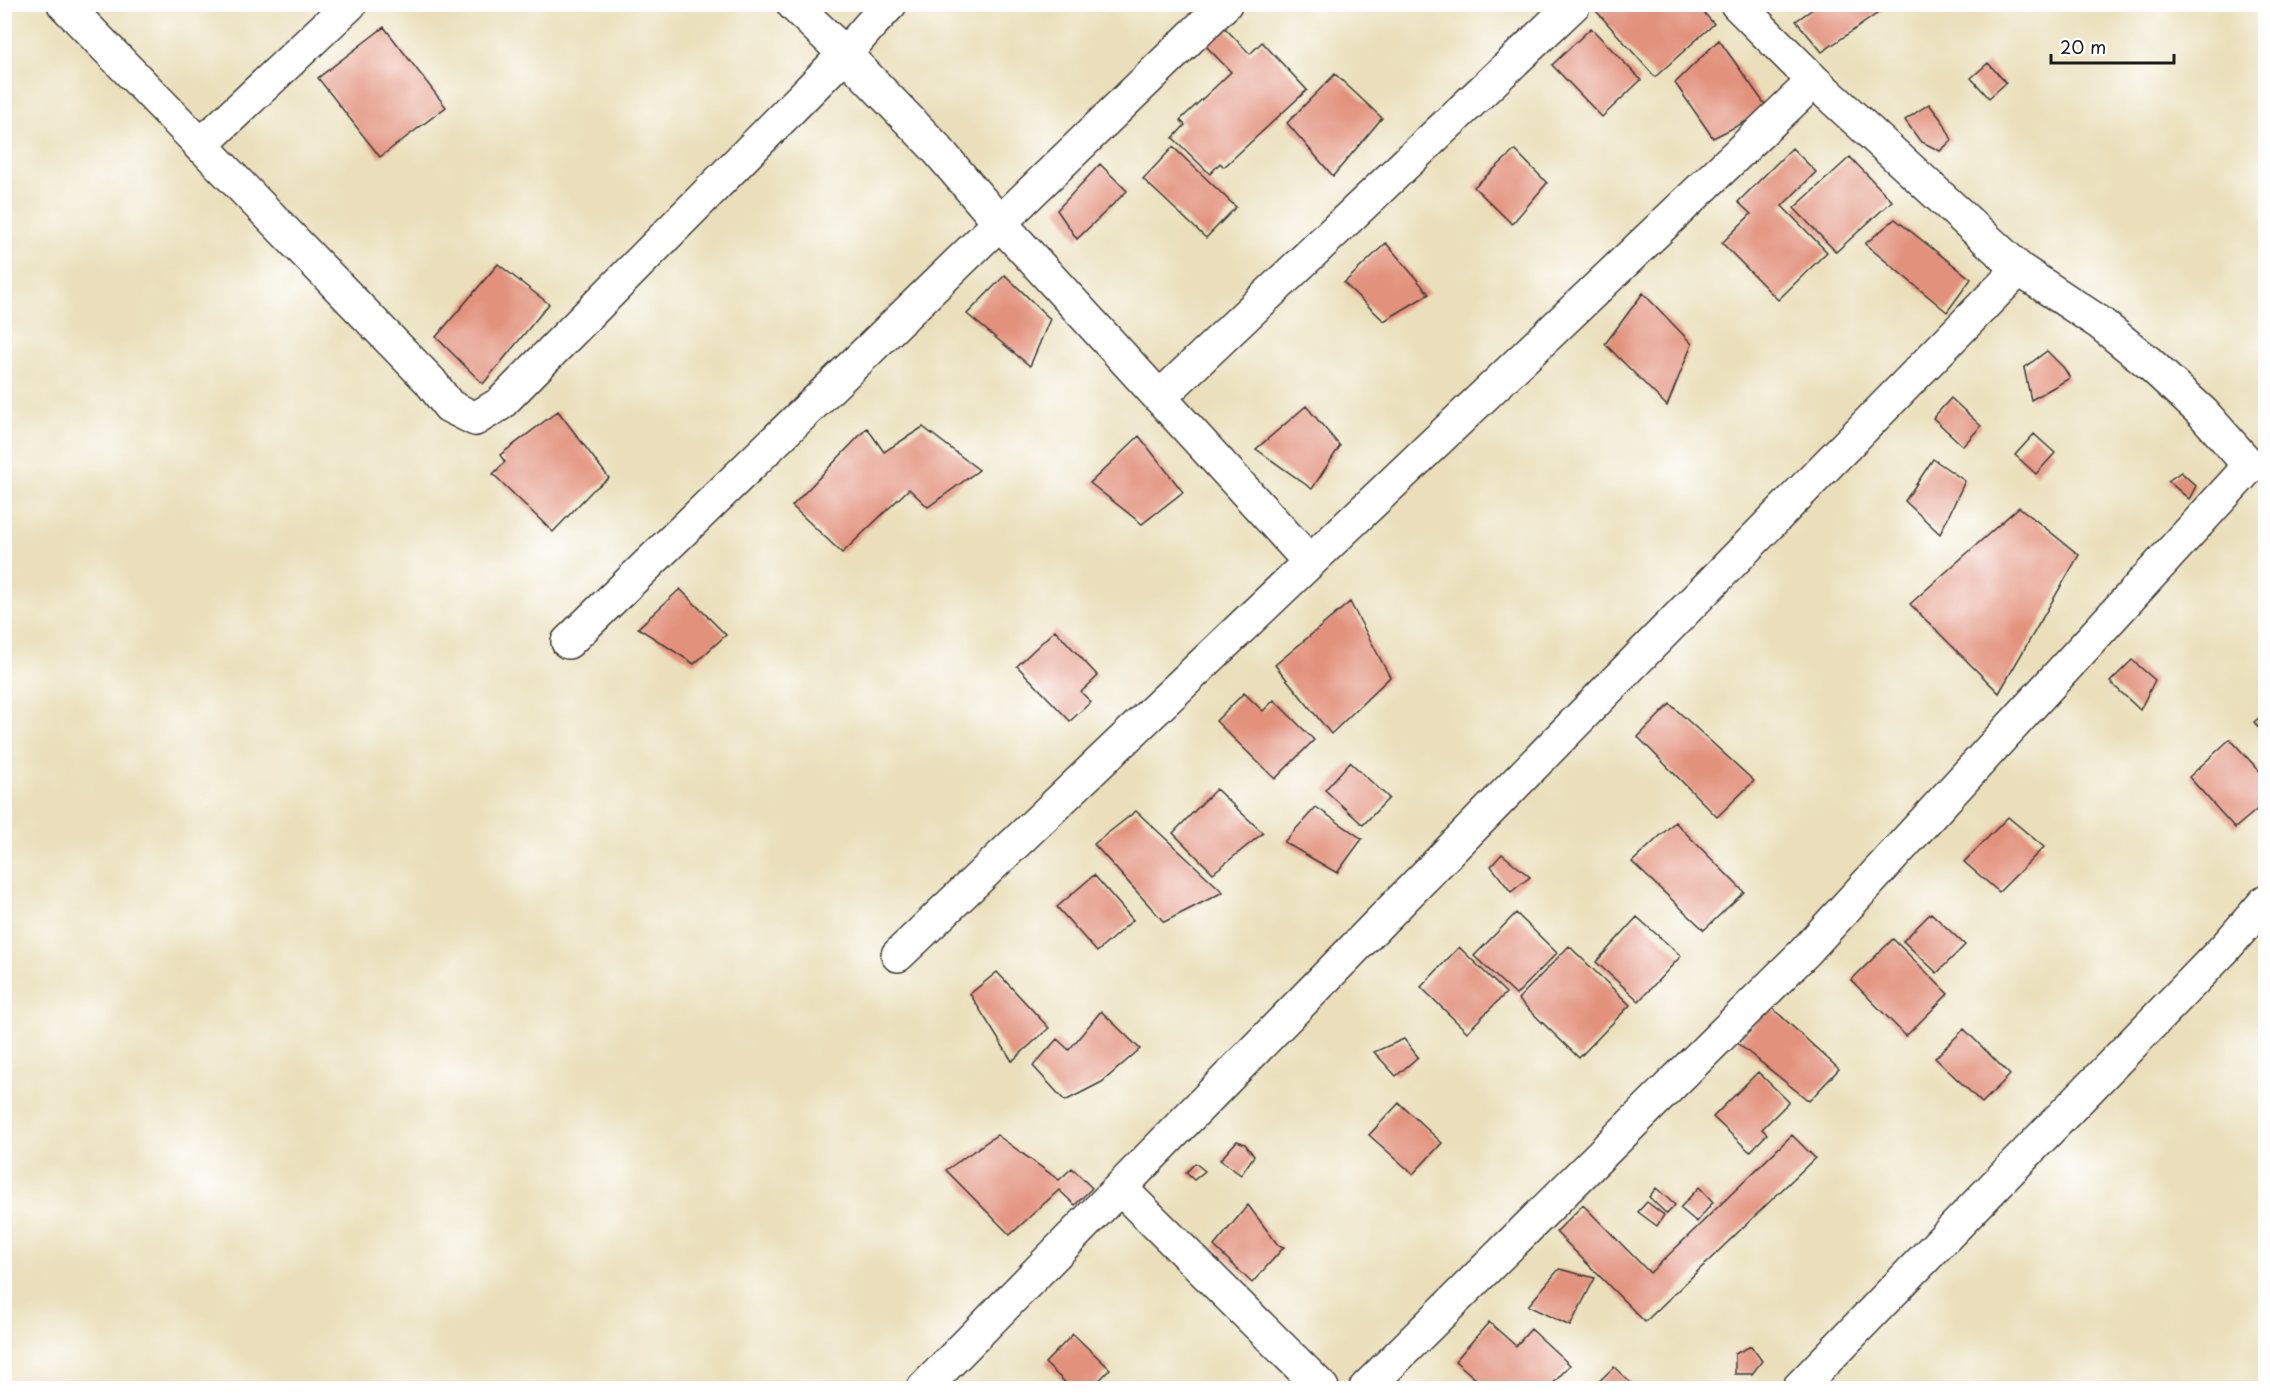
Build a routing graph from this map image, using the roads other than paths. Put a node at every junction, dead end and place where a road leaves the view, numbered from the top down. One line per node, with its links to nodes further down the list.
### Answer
1 (64, 4): 10 (street)
2 (350, 4): 10 (street)
3 (793, 4): 8 (street)
4 (890, 4): 8 (street)
5 (1225, 4): 11 (street)
6 (1574, 4): 13 (street)
7 (1737, 4): 9 (street)
8 (845, 54): 10 (street); 11 (street)
9 (1814, 81): 12 (street); 14 (street)
10 (200, 146)
11 (1000, 223): 13 (street); 15 (street)
12 (2019, 269): 18 (street); 21 (street)
13 (1160, 397): 14 (street)
14 (1310, 562): 17 (street)
15 (568, 642)
16 (2265, 901): 22 (street)
17 (898, 955)
18 (1121, 1189): 19 (street); 20 (street)
19 (924, 1389)
20 (1322, 1389)
21 (1366, 1389)
22 (1799, 1389)

